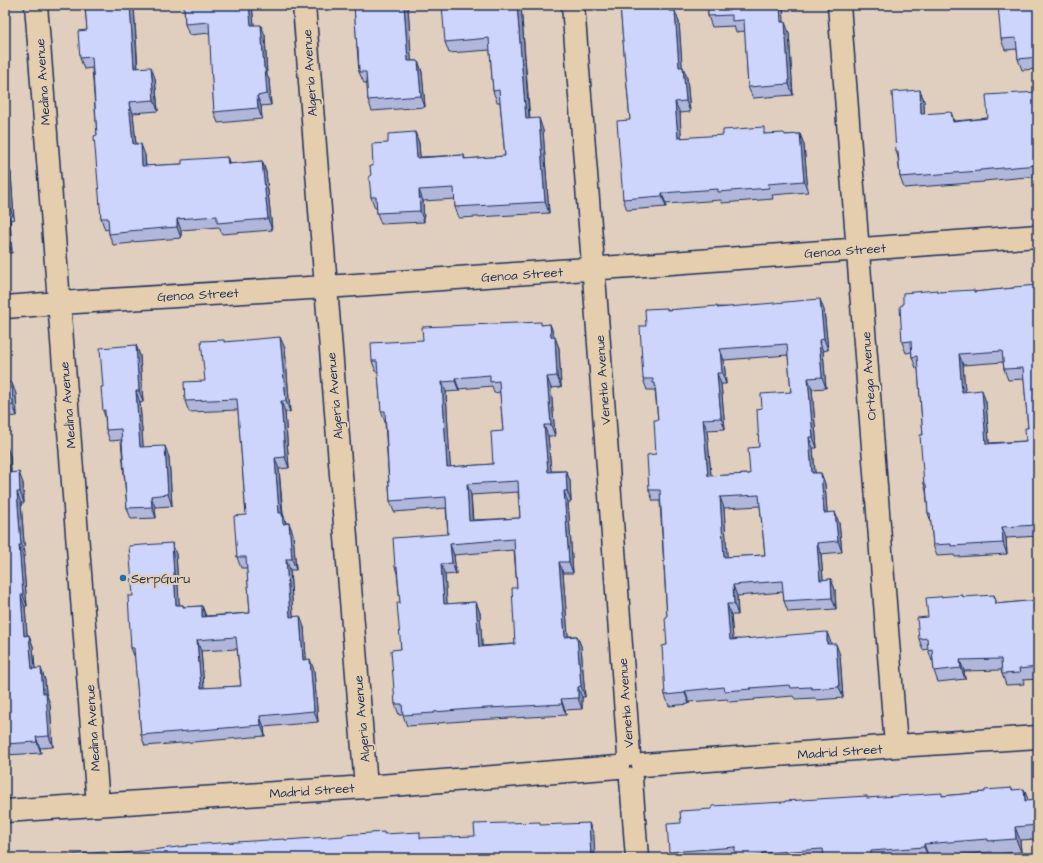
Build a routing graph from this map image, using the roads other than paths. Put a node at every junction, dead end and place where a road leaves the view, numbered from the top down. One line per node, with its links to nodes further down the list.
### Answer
1 (36, 5): 9 (street, Medina Avenue)
2 (304, 5): 8 (street, Algeria Avenue)
3 (573, 5): 7 (street, Venetia Avenue)
4 (839, 5): 6 (street, Ortega Avenue)
5 (1038, 236): 6 (street, Genoa Street)
6 (858, 249): 7 (street, Genoa Street); 12 (street, Ortega Avenue)
7 (593, 269): 8 (street, Genoa Street); 13 (street, Venetia Avenue)
8 (326, 287): 9 (street, Genoa Street); 14 (street, Algeria Avenue)
9 (59, 303): 10 (street, Genoa Street); 15 (street, Medina Avenue)
10 (5, 307)
11 (1038, 737): 12 (street, Madrid Street)
12 (896, 746): 13 (street, Madrid Street)
13 (630, 767): 14 (street, Madrid Street); 17 (street, Venetia Avenue)
14 (366, 787): 15 (street, Madrid Street)
15 (98, 805): 16 (street, Madrid Street)
16 (5, 811)
17 (637, 858)

